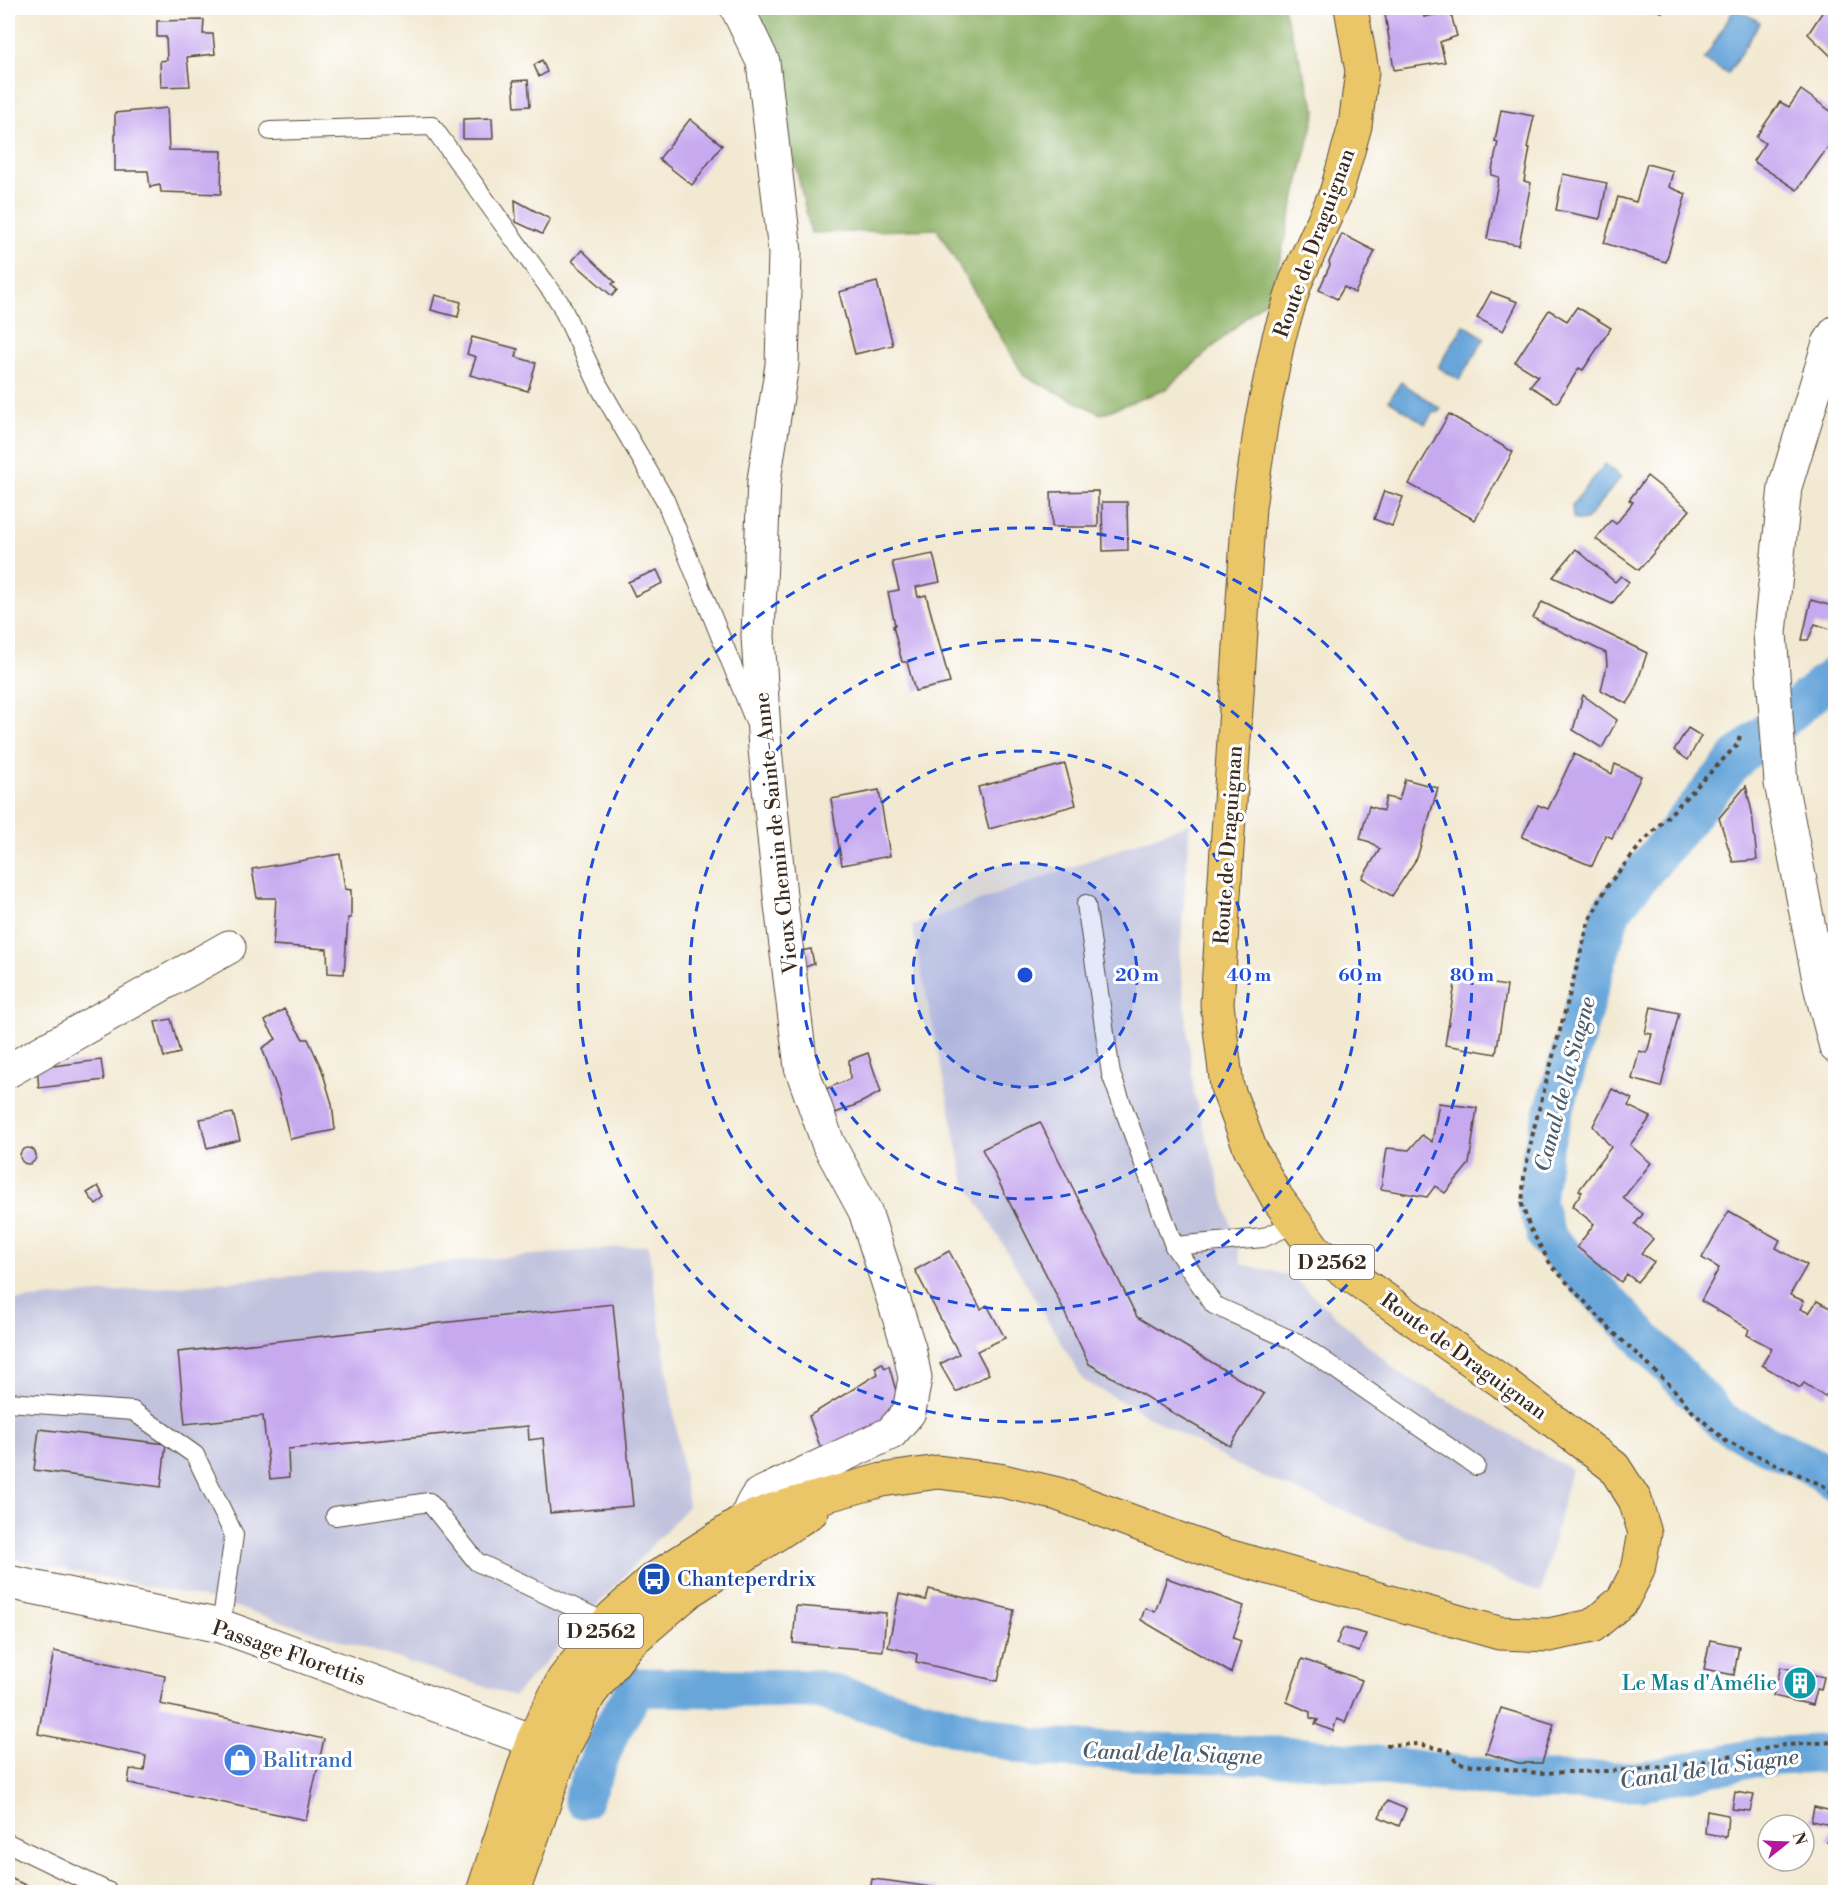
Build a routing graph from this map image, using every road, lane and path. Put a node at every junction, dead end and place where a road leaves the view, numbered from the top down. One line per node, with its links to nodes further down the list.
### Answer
1 (737, 8): 6 (street, Vieux Chemin de Sainte-Anne)
2 (1351, 8): 11 (main road, Route de Draguignan / D 2562)
3 (270, 131): 6 (lane)
4 (1836, 332): 9 (street)
5 (1741, 735): 15 (path)
6 (765, 749): 17 (street, Vieux Chemin de Sainte-Anne)
7 (1086, 904): 12 (lane)
8 (229, 947): 10 (street)
9 (1836, 1047)
10 (8, 1071)
11 (1296, 1223): 12 (lane); 17 (main road, Route de Draguignan / D 2562)
12 (1174, 1246): 14 (lane)
13 (8, 1402): 19 (lane)
14 (1476, 1466)
15 (1836, 1496)
16 (335, 1516): 20 (lane)
17 (751, 1533): 20 (main road, Route de Draguignan / D 2562)
18 (8, 1582): 19 (street, Passage Florettis)
19 (221, 1626): 23 (street, Passage Florettis)
20 (618, 1633): 23 (main road, Route de Draguignan / D 2562)
21 (1836, 1742): 22 (path)
22 (1386, 1745)
23 (547, 1746): 26 (main road, Route de Draguignan / D 2562); 27 (main road, Route de Draguignan / D 2562)
24 (8, 1844): 25 (lane)
25 (109, 1893)
26 (483, 1893)
27 (513, 1893)

